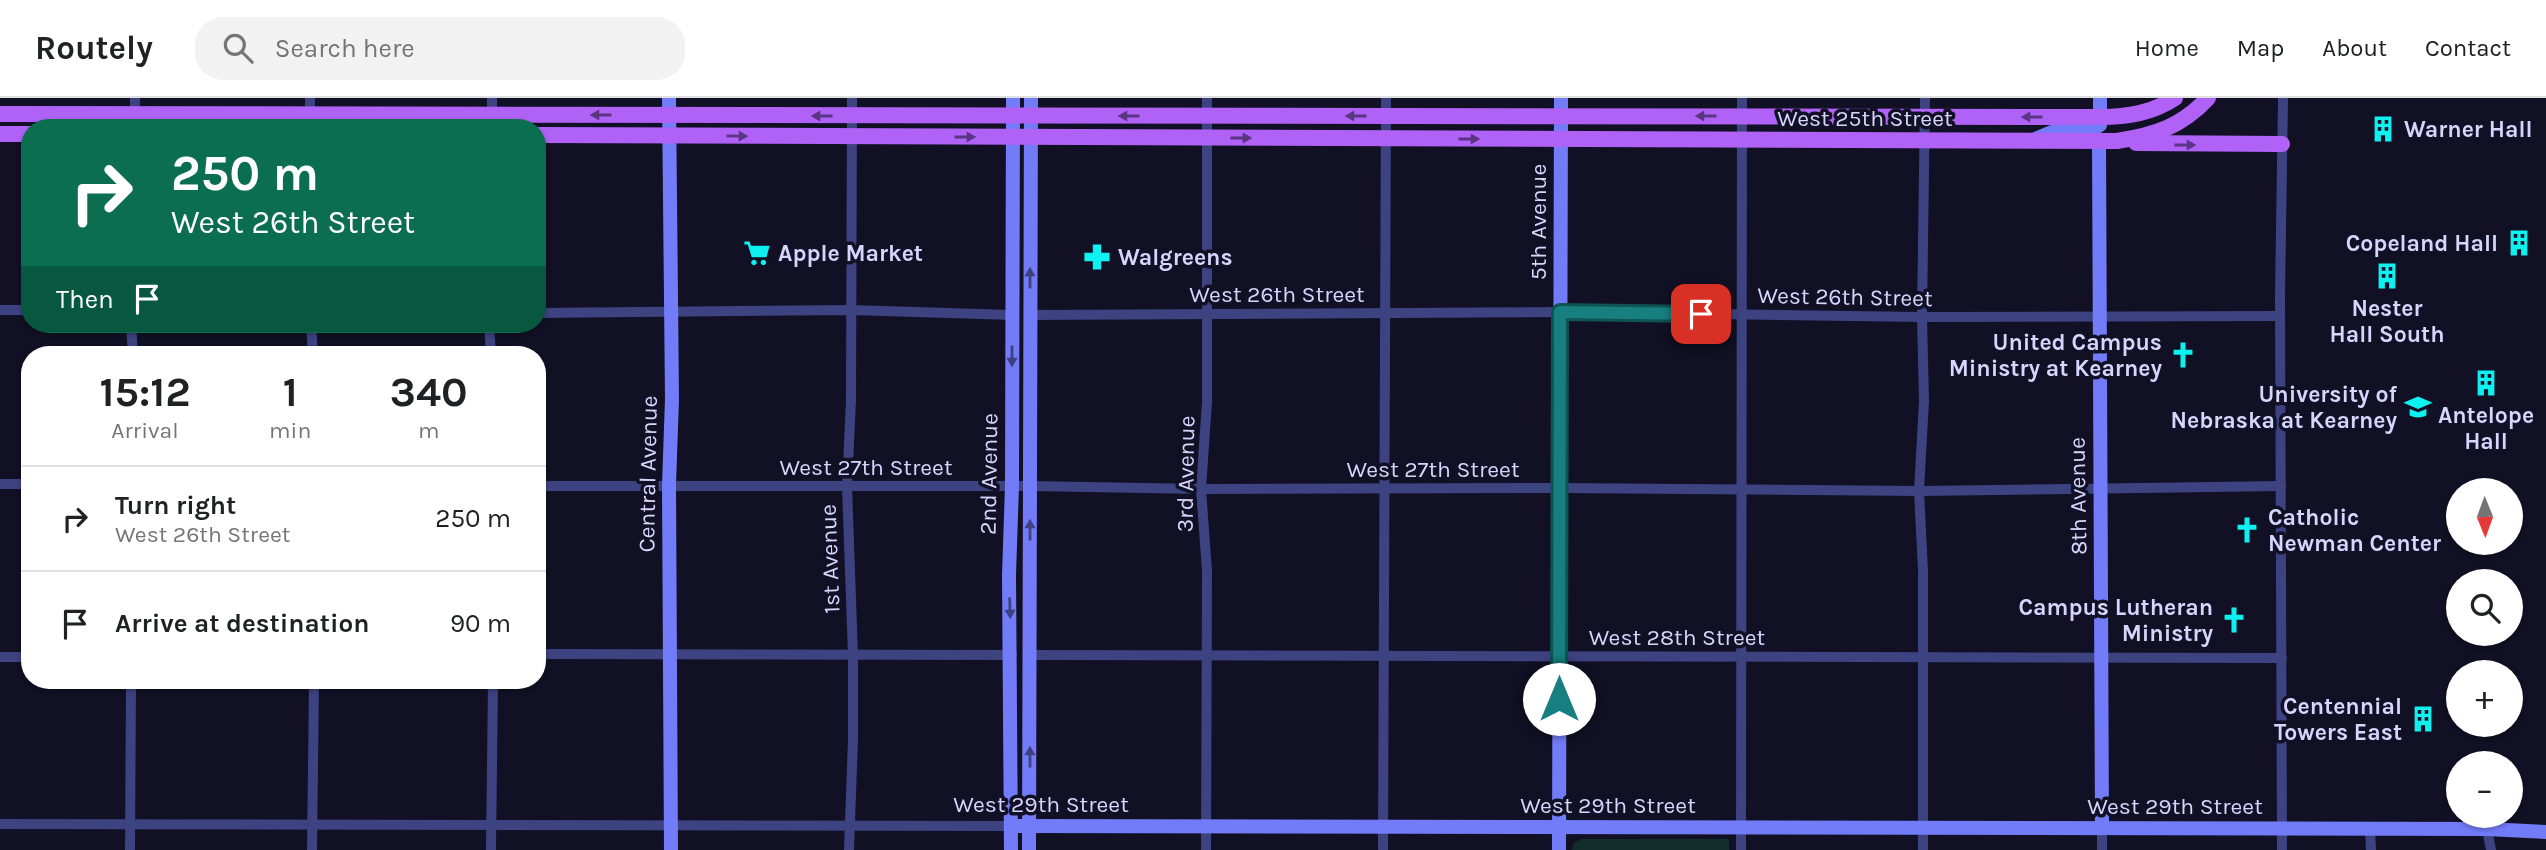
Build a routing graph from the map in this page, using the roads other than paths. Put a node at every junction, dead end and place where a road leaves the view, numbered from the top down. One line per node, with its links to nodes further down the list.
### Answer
1 (492, 98): 29 (street)
2 (669, 98): 18 (street, Central Avenue)
3 (852, 98): 19 (street, 1st Avenue)
4 (1013, 98): 20 (street, 2nd Avenue)
5 (1031, 98): 21 (street, 2nd Avenue)
6 (1207, 98): 22 (street, 3rd Avenue)
7 (1386, 98): 23 (street)
8 (1561, 98): 24 (street, 5th Avenue)
9 (1742, 98): 25 (street)
10 (1925, 98): 26 (street)
11 (2100, 98): 27 (street)
12 (2175, 98): 27 (main road, West 25th Street)
13 (2208, 98): 45 (main road, West 25th Street)
14 (2282, 100): 46 (street)
15 (135, 113): 16 (main road, West 25th Street); 17 (main road, West 25th Street)
16 (310, 113): 28 (main road, West 25th Street)
17 (0, 114)
18 (669, 115): 19 (main road, West 25th Street, one-way to 18); 30 (main road, West 25th Street, one-way to 30); 34 (street, Central Avenue)
19 (852, 116): 20 (main road, West 25th Street); 35 (street, 1st Avenue)
20 (1013, 116): 21 (main road, West 25th Street); 36 (street, 2nd Avenue)
21 (1031, 116): 22 (main road, West 25th Street, one-way to 21); 37 (street, 2nd Avenue)
22 (1207, 116): 23 (main road, West 25th Street, one-way to 22); 38 (street, 3rd Avenue)
23 (1385, 116): 24 (main road, West 25th Street); 39 (street)
24 (1561, 116): 25 (main road, West 25th Street, one-way to 24); 40 (street, 5th Avenue)
25 (1742, 117): 26 (main road, West 25th Street); 41 (street)
26 (1925, 117): 27 (main road, West 25th Street, one-way to 26); 42 (street)
27 (2100, 117): 43 (street)
28 (446, 119)
29 (492, 119)
30 (546, 119)
31 (0, 134): 32 (main road)
32 (21, 134)
33 (546, 135): 34 (main road, West 25th Street)
34 (669, 135): 35 (main road, West 25th Street, one-way to 35); 50 (street, Central Avenue)
35 (852, 137): 36 (main road, West 25th Street, one-way to 36); 49 (street, 1st Avenue)
36 (1013, 138): 37 (main road, West 25th Street); 54 (street, 2nd Avenue)
37 (1031, 138): 38 (main road, West 25th Street); 56 (street, 2nd Avenue, one-way to 37)
38 (1207, 138): 39 (main road, West 25th Street, one-way to 39); 55 (street, 3rd Avenue)
39 (1385, 139): 40 (main road, West 25th Street, one-way to 40); 53 (street)
40 (1561, 139): 41 (main road, West 25th Street); 51 (street, 5th Avenue)
41 (1742, 140): 42 (main road, West 25th Street); 57 (street)
42 (1925, 141): 43 (main road, West 25th Street); 60 (street)
43 (2029, 141): 44 (main road, West 25th Street)
44 (2099, 141): 45 (main road, West 25th Street); 58 (street, 8th Avenue)
45 (2117, 141): 46 (main road, one-way to 46)
46 (2282, 144): 59 (street)
47 (0, 310): 48 (street)
48 (21, 310)
49 (851, 310): 50 (street); 54 (street); 65 (street, 1st Avenue)
50 (671, 312): 52 (street); 63 (street, Central Avenue)
51 (1560, 312): 53 (street, West 26th Street); 57 (street, West 26th Street); 70 (street, 5th Avenue)
52 (546, 313)
53 (1384, 313): 55 (street, West 26th Street); 69 (street)
54 (1013, 314): 66 (street, 2nd Avenue, one-way to 66)
55 (1207, 314): 56 (street, West 26th Street); 71 (street, 3rd Avenue)
56 (1030, 315): 67 (street, 2nd Avenue)
57 (1742, 315): 60 (street, West 26th Street); 73 (street)
58 (2101, 316): 59 (street, West 26th Street); 60 (street, West 26th Street); 72 (street, 8th Avenue)
59 (2280, 316): 68 (street)
60 (1922, 317): 74 (street)
61 (0, 484): 62 (street)
62 (21, 484)
63 (669, 485): 64 (street, West 27th Street); 65 (street, West 27th Street); 76 (street, Central Avenue)
64 (546, 486)
65 (847, 486): 66 (street, West 27th Street); 77 (street, 1st Avenue)
66 (1012, 486): 67 (street, West 27th Street); 78 (street, 2nd Avenue, one-way to 78)
67 (1030, 486): 71 (street, West 27th Street); 79 (street, 2nd Avenue, one-way to 67)
68 (2281, 486): 72 (street, West 27th Street); 88 (street)
69 (1383, 488): 70 (street, West 27th Street); 71 (street, West 27th Street); 82 (street)
70 (1560, 488): 73 (street, West 27th Street); 83 (street, 5th Avenue)
71 (1201, 489): 80 (street, 3rd Avenue)
72 (2100, 489): 74 (street, West 27th Street); 87 (street, 8th Avenue)
73 (1742, 490): 74 (street, West 27th Street); 85 (street)
74 (1919, 491): 86 (street)
75 (546, 654): 76 (street)
76 (671, 654): 77 (street); 96 (street, Central Avenue)
77 (853, 655): 78 (street); 97 (street, 1st Avenue)
78 (1012, 655): 98 (street, 2nd Avenue)
79 (1030, 655): 80 (street, West 28th Street); 99 (street, 2nd Avenue, one-way to 79)
80 (1206, 655): 82 (street, West 28th Street); 100 (street, 3rd Avenue)
81 (0, 656): 84 (street)
82 (1383, 656): 83 (street, West 28th Street); 101 (street)
83 (1559, 656): 85 (street, West 28th Street); 102 (street, 5th Avenue)
84 (21, 657)
85 (1741, 657): 86 (street, West 28th Street); 103 (street)
86 (1923, 657): 87 (street, West 28th Street); 104 (street)
87 (2103, 657): 88 (street, West 28th Street); 105 (street, 8th Avenue)
88 (2281, 658): 106 (street)
89 (131, 689): 93 (street)
90 (314, 689): 94 (street)
91 (493, 689): 95 (street)
92 (0, 824): 93 (street, West 29th Street)
93 (130, 824): 94 (street, West 29th Street); 110 (street)
94 (311, 825): 95 (street, West 29th Street); 111 (street)
95 (489, 826): 96 (street, West 29th Street); 112 (street)
96 (671, 826): 97 (street, West 29th Street); 113 (street, Central Avenue)
97 (849, 826): 98 (street, West 29th Street); 114 (street, 1st Avenue)
98 (1011, 827): 99 (street, West 29th Street); 115 (street, 2nd Avenue)
99 (1029, 827): 100 (street, West 29th Street); 116 (street, 2nd Avenue)
100 (1206, 827): 101 (street, West 29th Street); 117 (street, 3rd Avenue)
101 (1382, 827): 102 (street, West 29th Street); 118 (street)
102 (1560, 828): 103 (street, West 29th Street); 119 (street, 5th Avenue)
103 (1741, 828): 104 (street, West 29th Street); 120 (street)
104 (1923, 828): 105 (street, West 29th Street); 121 (street)
105 (2102, 828): 106 (street, West 29th Street); 122 (street, 8th Avenue)
106 (2282, 828): 107 (street, West 29th Street); 123 (street)
107 (2371, 829): 108 (street, West 29th Street); 124 (street)
108 (2487, 829): 109 (street, West 29th Street); 125 (street)
109 (2546, 832)
110 (130, 850)
111 (312, 850)
112 (491, 850)
113 (671, 850)
114 (849, 850)
115 (1011, 850)
116 (1029, 850)
117 (1206, 850)
118 (1382, 850)
119 (1559, 850)
120 (1741, 850)
121 (1923, 850)
122 (2102, 850)
123 (2282, 850)
124 (2371, 850)
125 (2491, 850)

